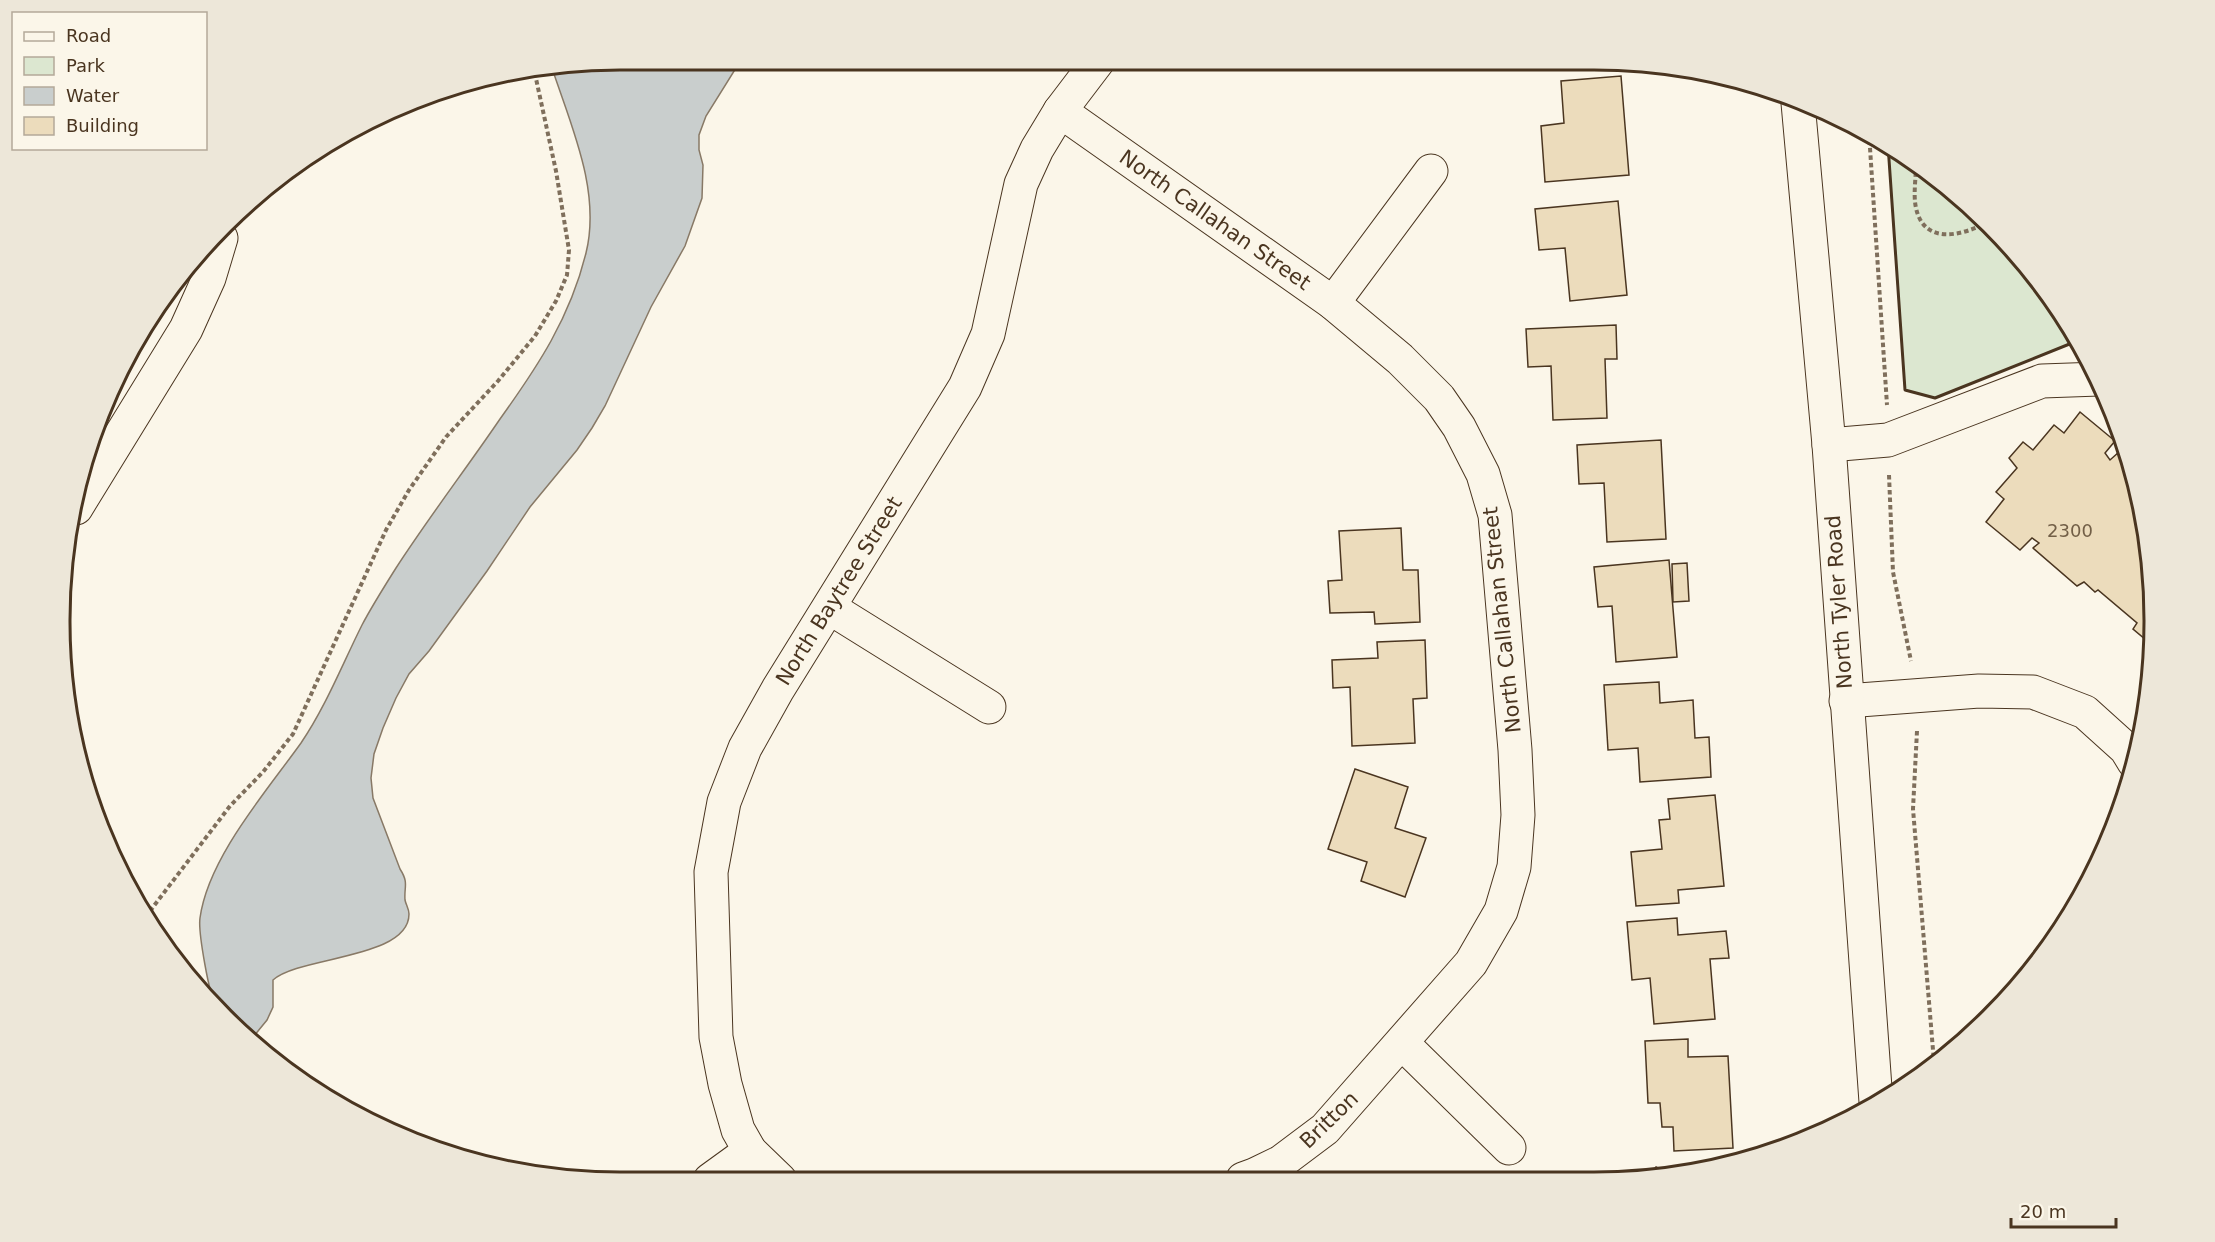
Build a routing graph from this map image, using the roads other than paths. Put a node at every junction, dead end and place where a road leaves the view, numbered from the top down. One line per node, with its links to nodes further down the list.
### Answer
1 (1091, 70): 3 (street, North Baytree Street)
2 (1799, 110): 9 (street, North Tyler Road)
3 (1060, 111): 6 (street, North Callahan Street); 11 (street, North Baytree Street)
4 (1431, 171): 6 (street)
5 (220, 245): 8 (street)
6 (1333, 303): 15 (street, North Callahan Street)
7 (2089, 379): 9 (street)
8 (120, 413): 10 (street)
9 (1828, 445): 12 (street, North Tyler Road)
10 (89, 481)
11 (830, 608): 13 (street); 18 (street, North Baytree Street)
12 (1846, 701): 14 (street); 16 (street, North Tyler Road)
13 (989, 707)
14 (2128, 753)
15 (1402, 1043): 17 (street); 21 (street, Britton)
16 (1875, 1094)
17 (1509, 1148)
18 (750, 1151): 19 (street); 20 (street)
19 (721, 1172)
20 (772, 1172)
21 (1260, 1172)

